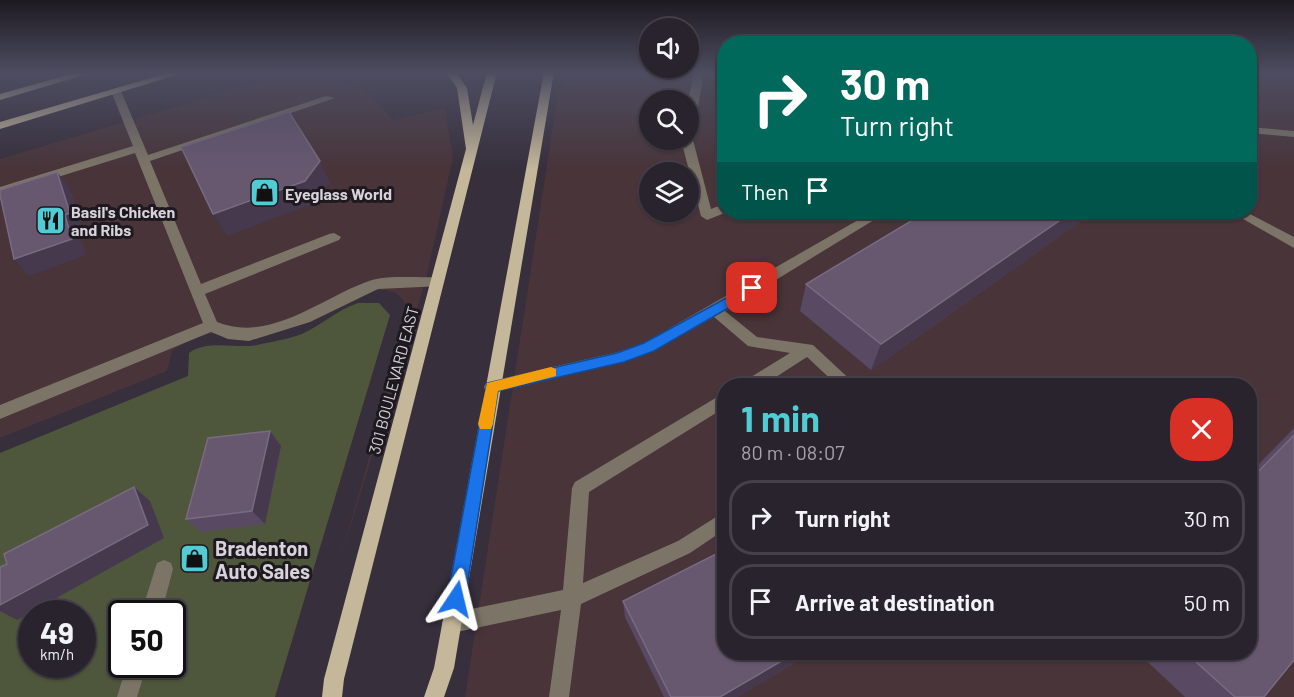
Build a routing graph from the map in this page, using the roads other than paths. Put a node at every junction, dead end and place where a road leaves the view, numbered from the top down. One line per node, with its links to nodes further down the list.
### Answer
1 (71, 105): 7 (main road)
2 (121, 105): 11 (lane)
3 (308, 105): 11 (lane)
4 (464, 105): 12 (main road)
5 (484, 105): 12 (main road, 301 BOULEVARD EAST)
6 (543, 105): 26 (main road)
7 (0, 126)
8 (1257, 131): 9 (lane)
9 (1294, 134)
10 (690, 150): 14 (lane)
11 (141, 154): 13 (lane); 20 (lane)
12 (471, 155): 19 (main road, 301 BOULEVARD EAST)
13 (0, 191)
14 (717, 211)
15 (869, 219): 21 (lane)
16 (1250, 219): 18 (lane)
17 (334, 237): 20 (lane)
18 (1294, 243)
19 (437, 282): 22 (lane); 36 (main road, 301 BOULEVARD EAST)
20 (196, 292): 22 (lane)
21 (715, 310): 23 (lane); 26 (lane)
22 (211, 326): 28 (lane)
23 (808, 349): 24 (lane); 25 (lane)
24 (761, 378)
25 (840, 378)
26 (492, 387): 33 (main road)
27 (717, 404): 31 (lane)
28 (0, 412)
29 (717, 525): 31 (lane)
30 (164, 569): 32 (lane)
31 (572, 598): 33 (lane); 38 (lane)
32 (155, 600)
33 (452, 623): 37 (main road)
34 (133, 678): 35 (lane)
35 (128, 697)
36 (332, 697)
37 (434, 697)
38 (560, 697)

